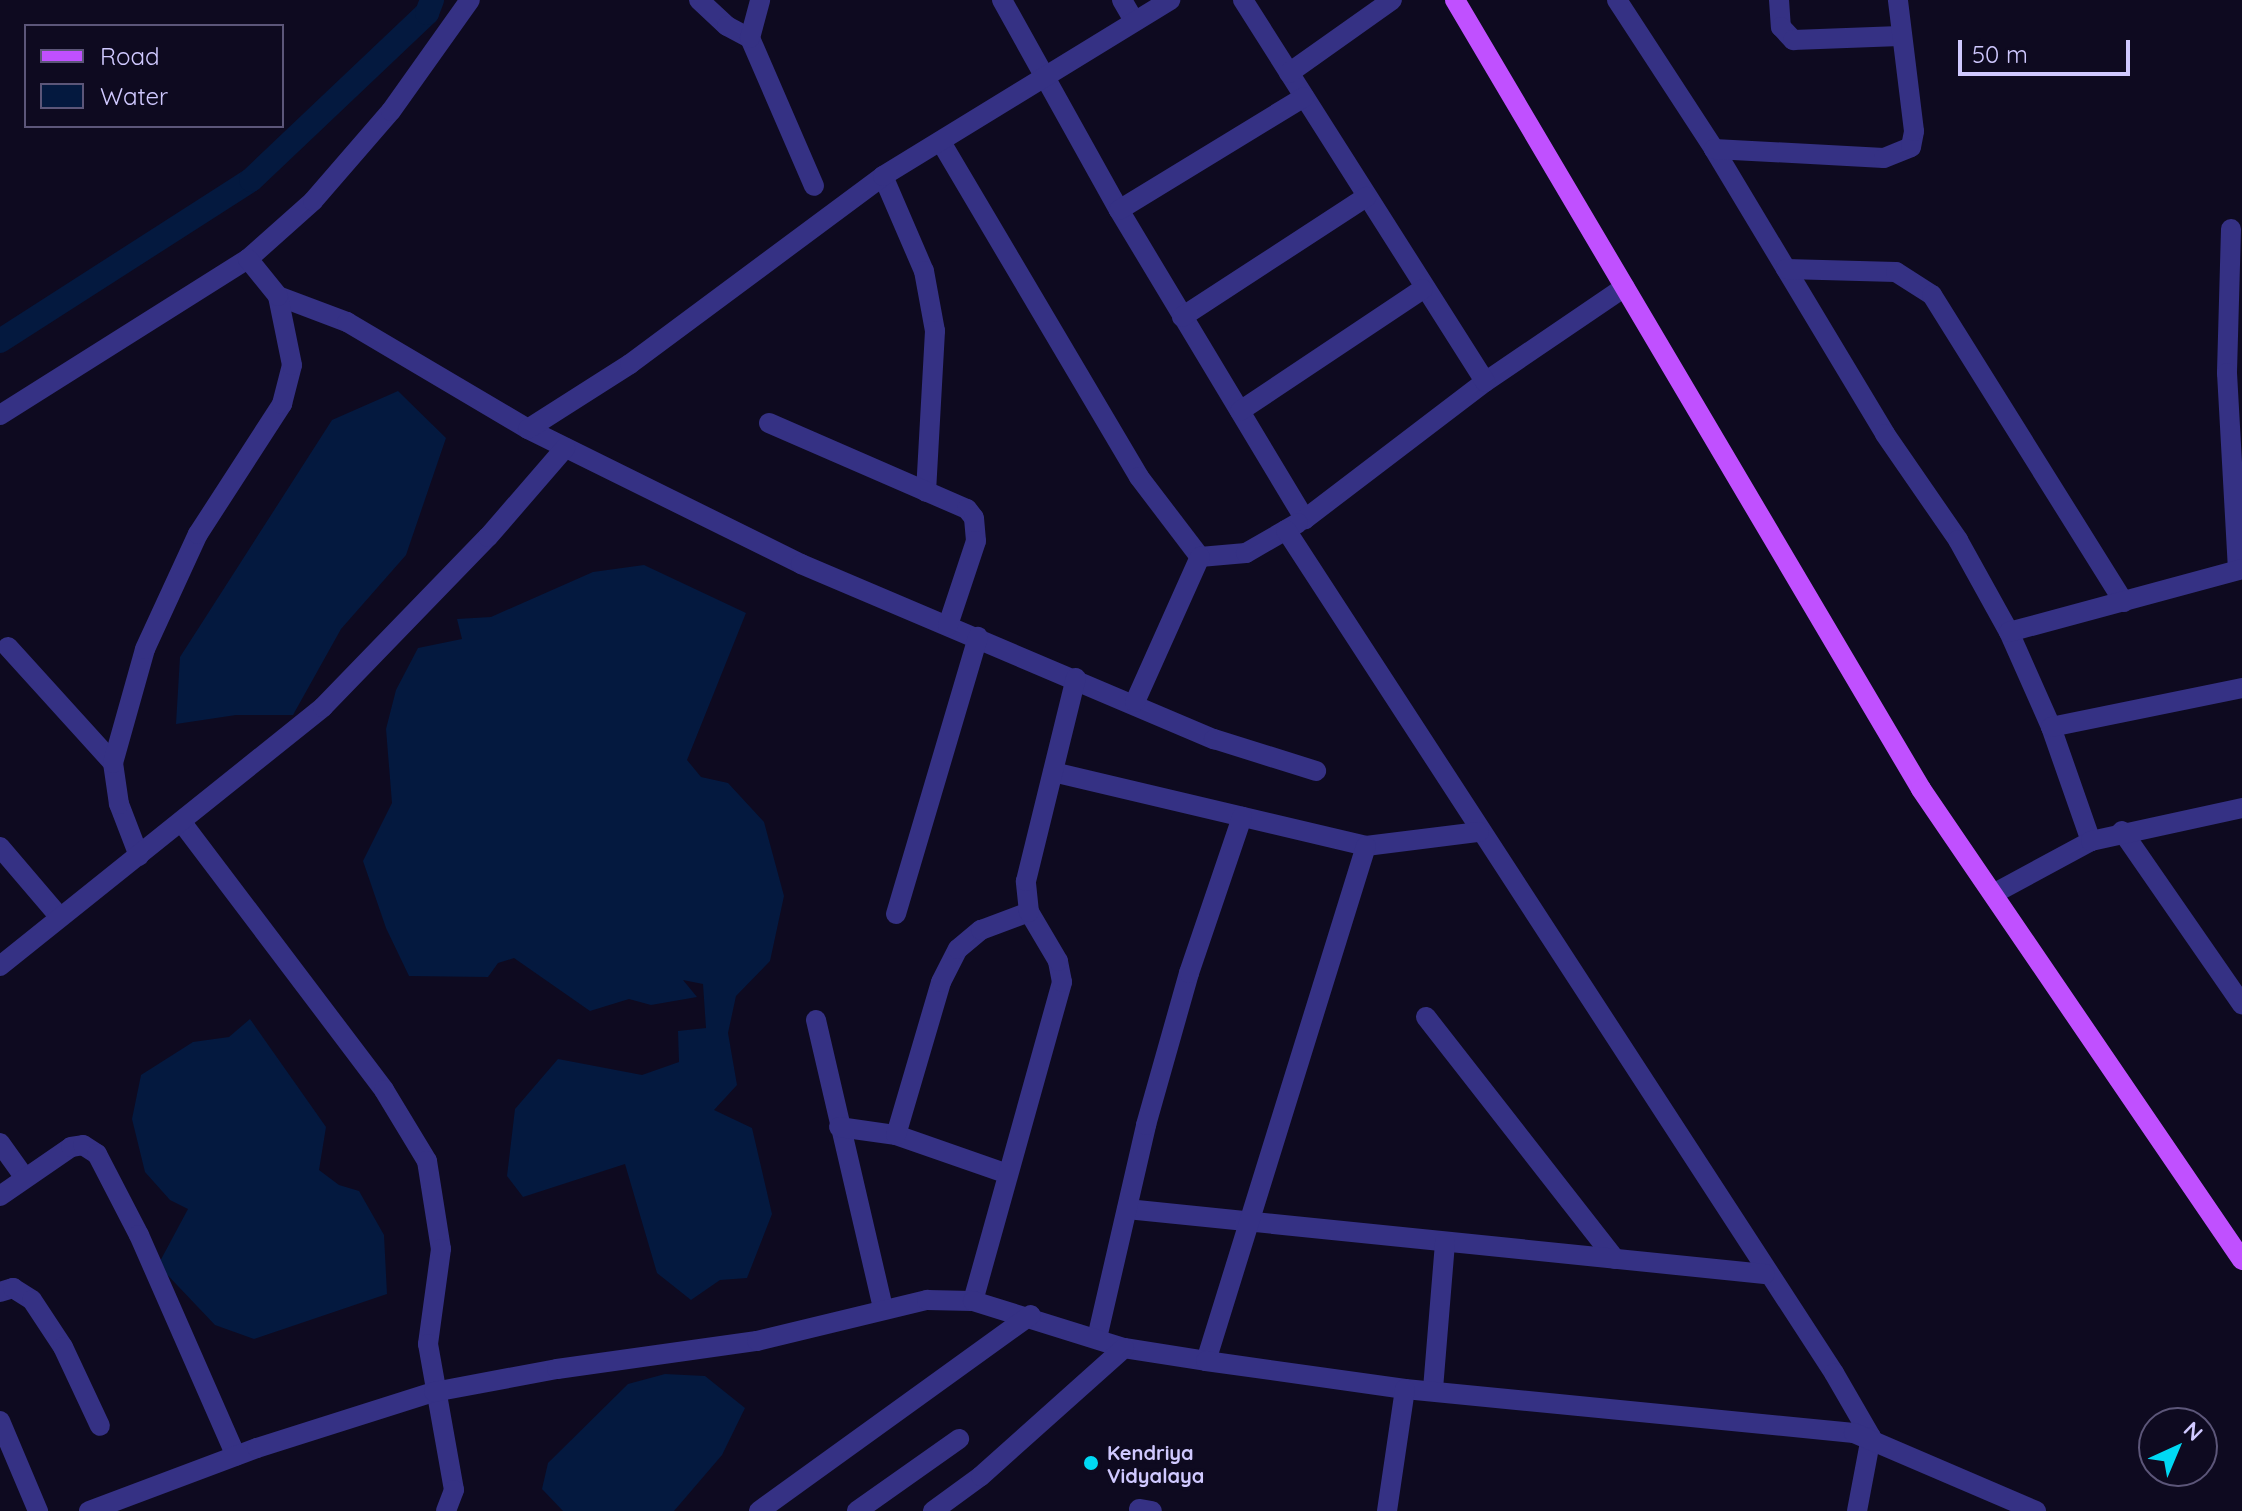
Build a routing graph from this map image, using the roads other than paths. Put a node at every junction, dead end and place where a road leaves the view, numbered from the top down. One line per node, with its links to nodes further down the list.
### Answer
1 (470, 0): 26 (street)
2 (699, 0): 15 (street)
3 (760, 0): 15 (street)
4 (1002, 0): 17 (street)
5 (1122, 0): 13 (street)
6 (1170, 0): 13 (street)
7 (1243, 0): 16 (street)
8 (1392, 0): 16 (street)
9 (1617, 0): 20 (street)
10 (1779, 0): 14 (street)
11 (1898, 0): 14 (street)
12 (1457, 1): 28 (main road)
13 (1134, 21): 17 (street)
14 (1900, 36): 20 (street)
15 (750, 38): 22 (street)
16 (1289, 73): 18 (street)
17 (1047, 78): 19 (street); 24 (street)
18 (1304, 97): 23 (street); 24 (street)
19 (941, 142): 21 (street); 42 (street)
20 (1714, 149): 27 (street)
21 (883, 176): 37 (street); 39 (street)
22 (814, 186)
23 (1366, 197): 29 (street); 32 (street)
24 (1119, 210): 32 (street)
25 (2231, 229): 31 (street)
26 (248, 259): 30 (street); 35 (street)
27 (1786, 269): 44 (street); 46 (street)
28 (1625, 287): 33 (street); 65 (main road)
29 (1423, 289): 33 (street); 34 (street)
30 (278, 296): 37 (street); 53 (street)
31 (2235, 309): 43 (street)
32 (1182, 317): 34 (street)
33 (1485, 382): 40 (street)
34 (1240, 411): 40 (street)
35 (0, 415)
36 (769, 423): 39 (street)
37 (528, 429): 38 (street)
38 (565, 448): 45 (street); 58 (street)
39 (926, 492): 45 (street)
40 (1305, 519): 41 (street)
41 (1286, 530): 42 (street); 60 (street)
42 (1200, 557): 51 (street)
43 (2240, 570): 44 (street)
44 (2124, 602): 46 (street)
45 (948, 625): 47 (street)
46 (2009, 632): 52 (street)
47 (978, 637): 49 (street); 67 (street)
48 (8, 647): 53 (street)
49 (1076, 678): 51 (street); 55 (street)
50 (2242, 688): 52 (street)
51 (1135, 702): 54 (street)
52 (2051, 727): 61 (street)
53 (113, 763): 64 (street)
54 (1316, 771)
55 (1053, 772): 57 (street); 66 (street)
56 (2239, 814): 59 (street)
57 (1242, 817): 62 (street); 79 (street)
58 (183, 824): 64 (street); 94 (street)
59 (2122, 831): 61 (street); 70 (street)
60 (1479, 832): 62 (street); 84 (street)
61 (2091, 841): 65 (street)
62 (1366, 846): 80 (street)
63 (0, 847): 68 (street)
64 (139, 856): 68 (street)
65 (1993, 894): 83 (main road)
66 (1029, 912): 74 (street); 76 (street)
67 (896, 914)
68 (58, 915): 69 (street)
69 (0, 966)
70 (2242, 1004)
71 (1426, 1017): 82 (street)
72 (816, 1020): 73 (street)
73 (839, 1127): 74 (street); 87 (street)
74 (896, 1135): 76 (street)
75 (0, 1143): 77 (street)
76 (1005, 1173): 86 (street)
77 (25, 1178): 78 (street); 99 (street)
78 (0, 1196)
79 (1127, 1209): 80 (street); 89 (street)
80 (1245, 1222): 81 (street); 91 (street)
81 (1445, 1242): 82 (street); 93 (street)
82 (1615, 1259): 84 (street)
83 (2242, 1260)
84 (1765, 1274): 97 (street)
85 (0, 1292): 96 (street)
86 (973, 1301): 87 (street); 88 (street)
87 (883, 1309): 94 (street)
88 (1031, 1315): 89 (street); 103 (street)
89 (1097, 1338): 90 (street)
90 (1124, 1348): 91 (street); 105 (street)
91 (1206, 1361): 92 (street)
92 (1405, 1389): 93 (street); 106 (street)
93 (1433, 1389): 97 (street)
94 (434, 1392): 99 (street); 102 (street)
95 (0, 1421): 100 (street)
96 (100, 1426)
97 (1871, 1437): 107 (street); 108 (street)
98 (959, 1439): 104 (street)
99 (236, 1456): 101 (street)
100 (38, 1511)
101 (89, 1511)
102 (446, 1511)
103 (759, 1511)
104 (857, 1511)
105 (933, 1511)
106 (1387, 1511)
107 (1857, 1511)
108 (2036, 1511)

